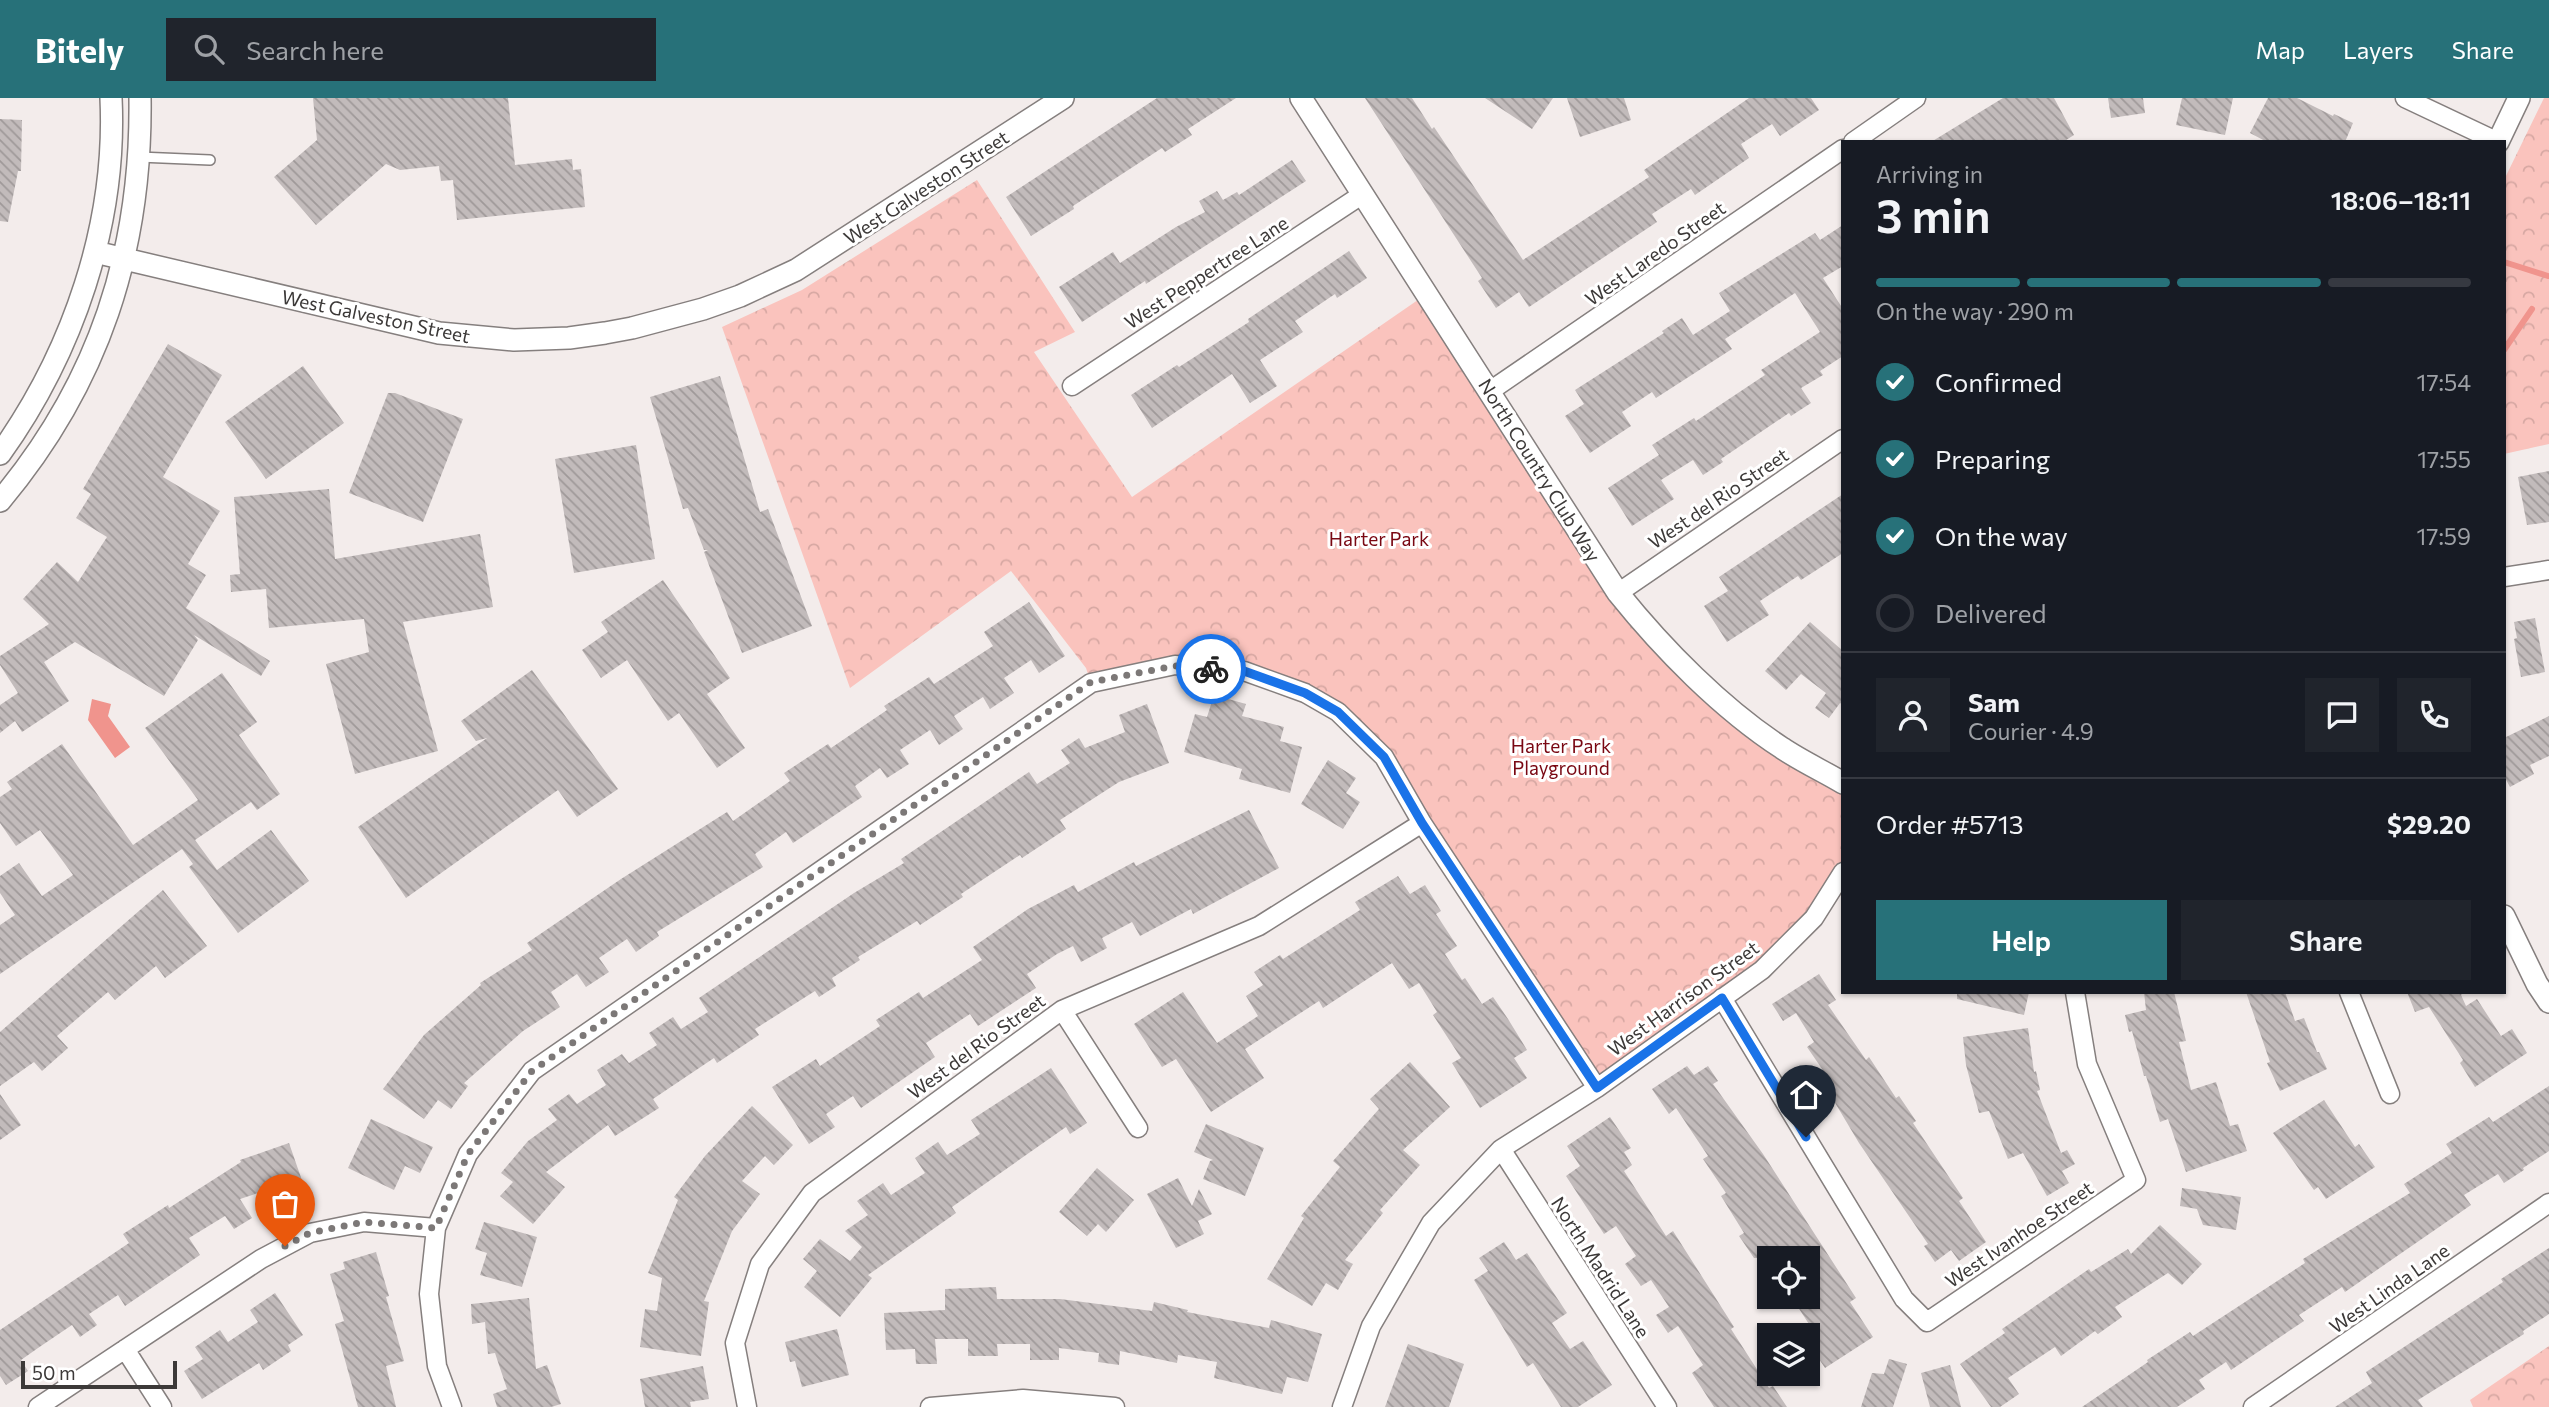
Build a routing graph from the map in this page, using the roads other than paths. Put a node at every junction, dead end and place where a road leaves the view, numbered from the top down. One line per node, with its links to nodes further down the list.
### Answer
1 (111, 98): 15 (street)
2 (140, 98): 12 (street)
3 (1063, 98): 16 (street, West Galveston Street)
4 (1301, 98): 14 (street, North Country Club Way)
5 (1916, 98): 8 (street)
6 (2405, 98): 9 (street)
7 (2519, 98): 10 (street)
8 (1856, 140)
9 (2494, 140)
10 (2499, 140)
11 (1841, 150): 18 (street, West Laredo Street)
12 (139, 158): 13 (lane); 16 (street)
13 (210, 160)
14 (1363, 194): 17 (street, West Peppertree Lane); 18 (street, North Country Club Way)
15 (94, 252): 16 (street, West Galveston Street); 20 (street)
16 (125, 259): 21 (street)
17 (1072, 386)
18 (1490, 391): 24 (street, North Country Club Way)
19 (1841, 440): 24 (street, West del Rio Street)
20 (0, 454)
21 (0, 501)
22 (2549, 570): 23 (street)
23 (2506, 576)
24 (1618, 593): 25 (street, North Country Club Way)
25 (1841, 782)
26 (1422, 823): 33 (street, West del Rio Street); 34 (street); 39 (street)
27 (1841, 875): 31 (street, West Harrison Street)
28 (2506, 920): 32 (street)
29 (2075, 994): 31 (street, West Ivanhoe Street)
30 (2350, 994): 35 (street)
31 (1722, 998): 34 (street, West Harrison Street)
32 (2549, 1002)
33 (1062, 1010): 36 (street); 44 (street, West del Rio Street)
34 (1597, 1088): 37 (street, West Harrison Street)
35 (2390, 1094)
36 (1139, 1128)
37 (1500, 1149): 47 (street, West Harrison Street); 48 (street, North Madrid Lane)
38 (2549, 1203): 49 (street, West Linda Lane)
39 (436, 1228): 40 (street); 43 (street)
40 (125, 1349): 41 (street); 42 (street)
41 (38, 1407)
42 (163, 1407)
43 (452, 1407)
44 (747, 1407)
45 (930, 1407): 46 (street)
46 (1115, 1407)
47 (1342, 1407)
48 (1667, 1407)
49 (2253, 1407)

